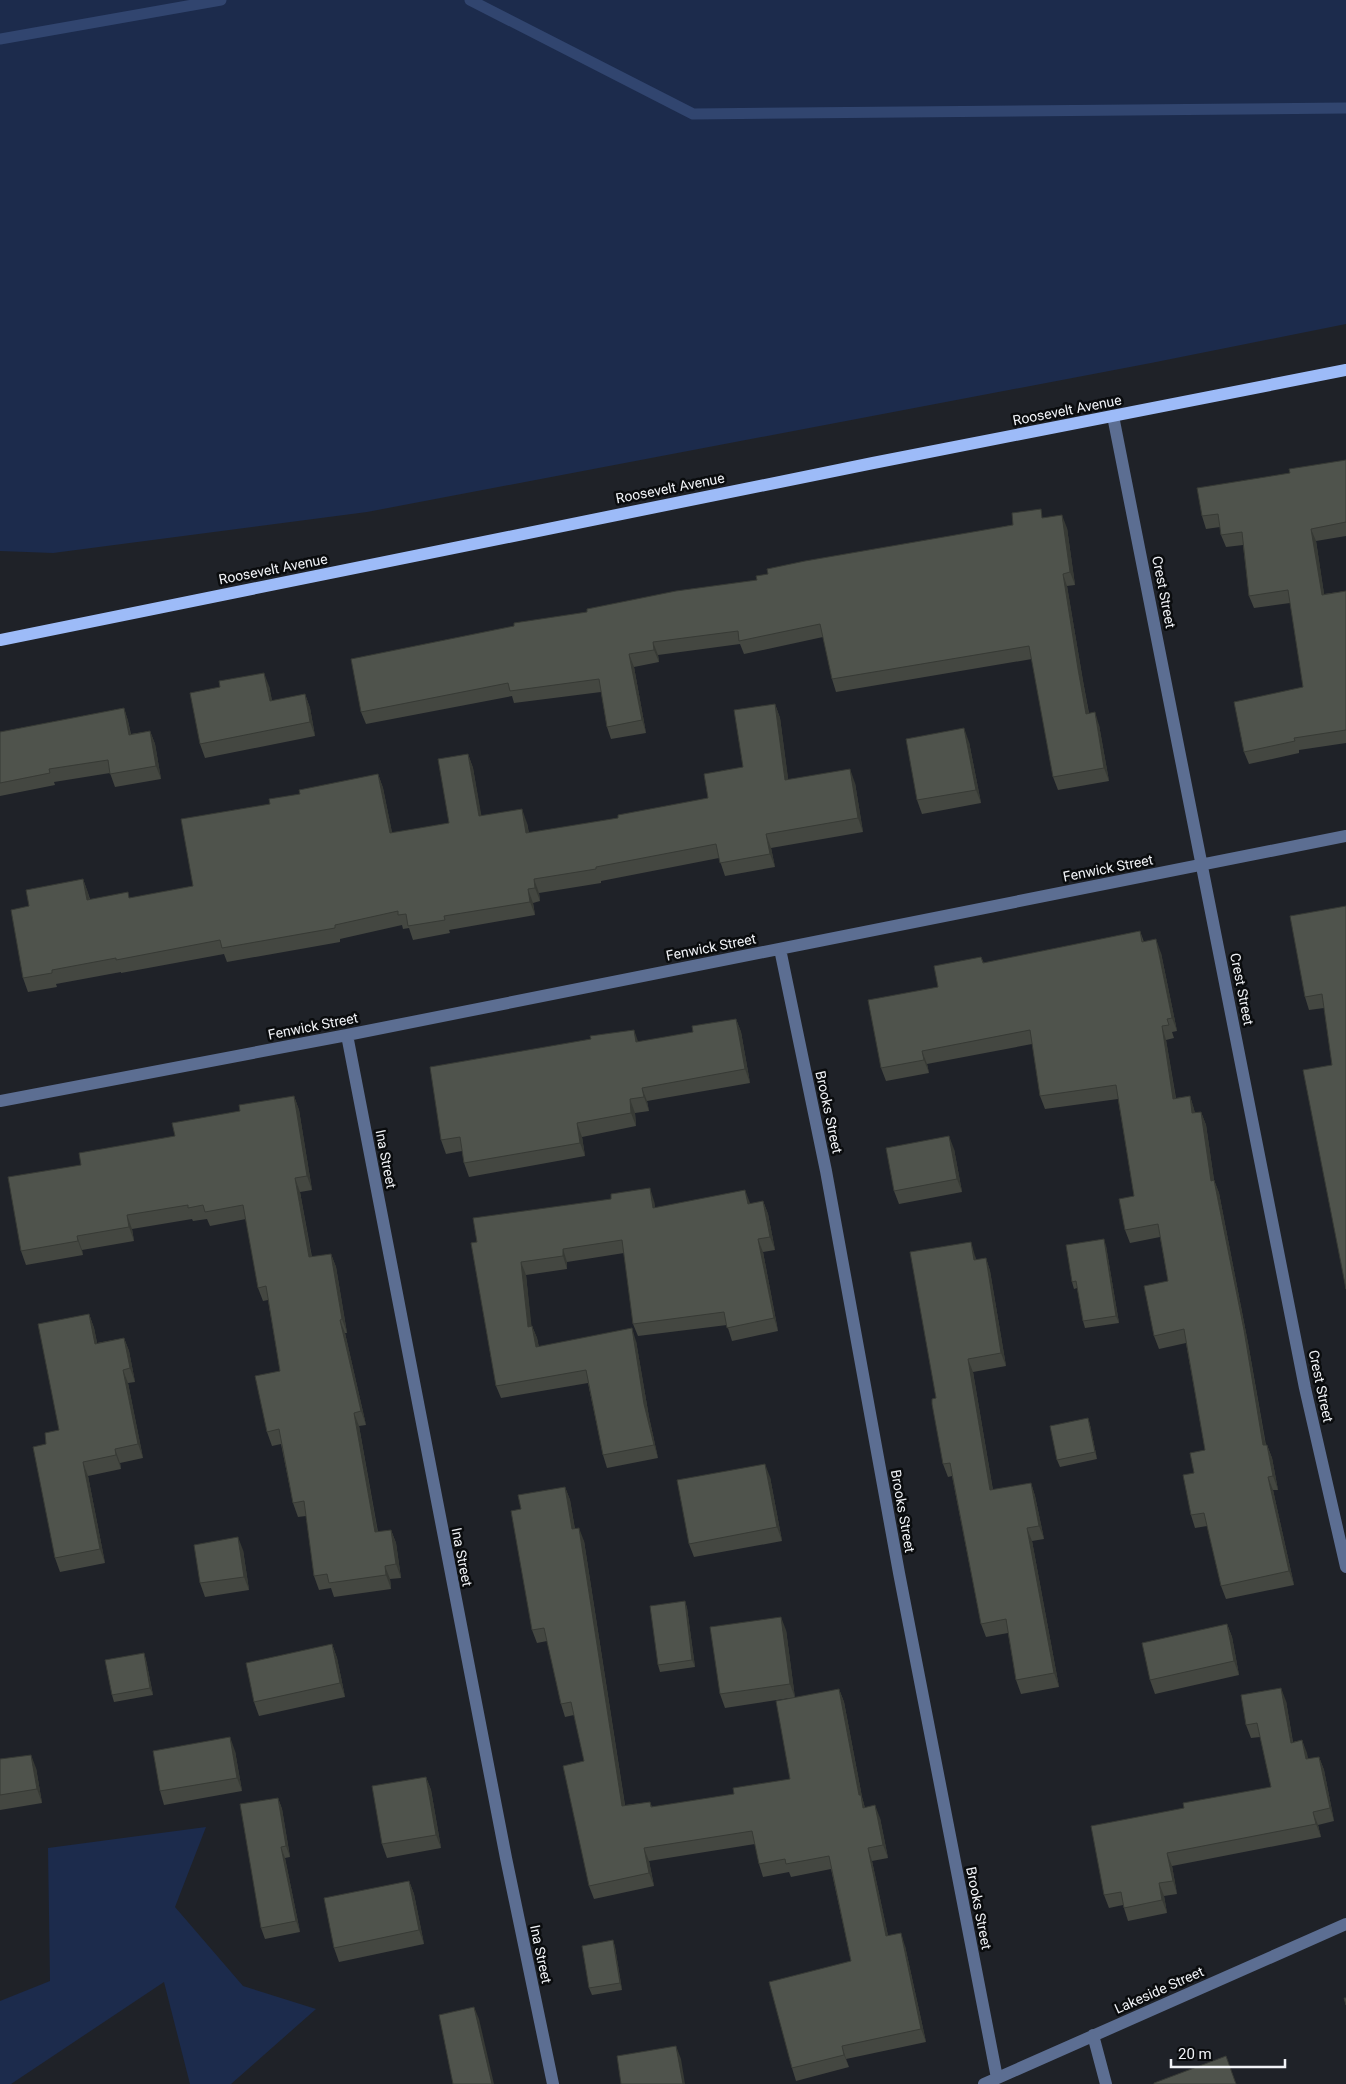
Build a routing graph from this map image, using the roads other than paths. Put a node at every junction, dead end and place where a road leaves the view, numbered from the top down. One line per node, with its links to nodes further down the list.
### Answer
1 (1346, 370): 2 (main road, Roosevelt Avenue)
2 (1113, 416): 3 (main road, Roosevelt Avenue); 5 (street, Crest Street)
3 (0, 640)
4 (1346, 836): 5 (street, Fenwick Street)
5 (1203, 865): 6 (street, Fenwick Street); 9 (street, Crest Street)
6 (780, 948): 7 (street, Fenwick Street); 12 (street, Brooks Street)
7 (347, 1035): 8 (street, Fenwick Street); 13 (street, Ina Street)
8 (0, 1101)
9 (1346, 1566)
10 (1346, 1924): 11 (street, Lakeside Street)
11 (1093, 2035): 12 (street, Lakeside Street); 15 (street)
12 (997, 2078): 14 (street, Lakeside Street)
13 (553, 2084)
14 (984, 2084)
15 (1106, 2084)

